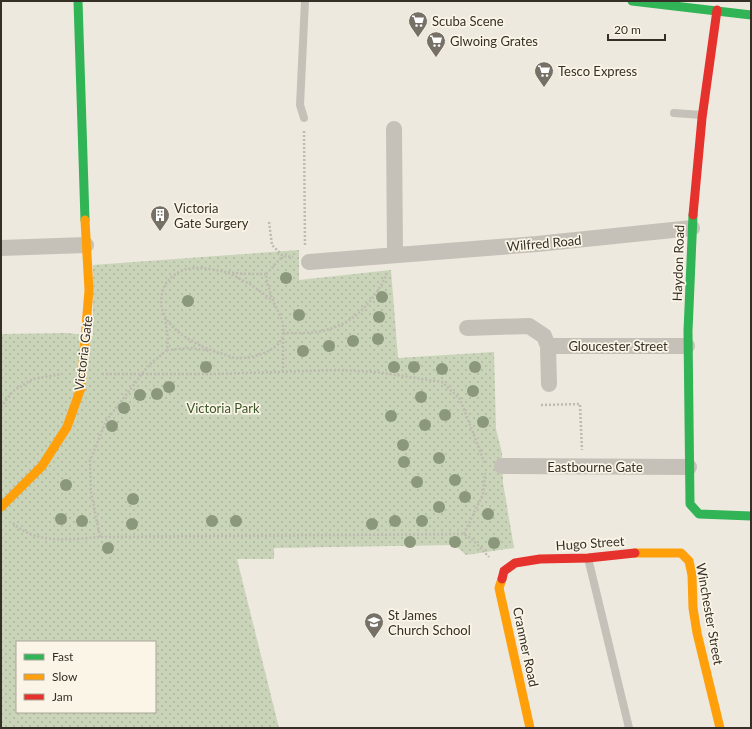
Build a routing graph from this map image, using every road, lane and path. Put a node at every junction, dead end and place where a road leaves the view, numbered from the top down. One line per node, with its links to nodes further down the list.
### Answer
1 (78, 1): 12 (street, Victoria Gate)
2 (305, 1): 8 (lane)
3 (632, 1): 4 (street)
4 (717, 10): 5 (street); 7 (street, Haydon Road)
5 (751, 15)
6 (674, 112): 7 (lane)
7 (703, 115): 11 (street, Haydon Road)
8 (304, 118): 16 (path)
9 (394, 129): 14 (street)
10 (269, 222): 15 (path)
11 (692, 228): 14 (street, Wilfred Road); 24 (street, Haydon Road)
12 (86, 245): 13 (street); 28 (street, Victoria Gate)
13 (1, 248)
14 (395, 254): 16 (street, Wilfred Road); 22 (path)
15 (283, 256): 16 (path); 18 (path)
16 (307, 260)
17 (226, 272): 18 (path); 19 (path); 20 (path)
18 (266, 274): 19 (path)
19 (272, 300): 22 (path)
20 (164, 316): 25 (path); 26 (path)
21 (467, 328): 23 (street)
22 (282, 333): 26 (path); 27 (path)
23 (548, 346): 24 (street, Gloucester Street); 30 (street)
24 (687, 346): 35 (street, Haydon Road)
25 (167, 350): 26 (path); 29 (path)
26 (214, 351)
27 (283, 372): 29 (path); 38 (path)
28 (82, 374): 29 (path); 32 (path); 36 (street, Victoria Gate)
29 (142, 374): 39 (path)
30 (549, 384)
31 (541, 405): 34 (path)
32 (1, 407)
33 (502, 466): 34 (street, Eastbourne Gate)
34 (583, 467): 35 (street, Eastbourne Gate)
35 (689, 467): 37 (street, Haydon Road)
36 (1, 507): 39 (path)
37 (751, 516)
38 (464, 534): 39 (path); 42 (path)
39 (100, 537)
40 (681, 553): 41 (street, Hugo Street); 45 (street, Winchester Street)
41 (588, 558): 42 (street, Hugo Street); 44 (lane)
42 (504, 571): 43 (street, Cranmer Road)
43 (530, 728)
44 (628, 728)
45 (720, 728)

